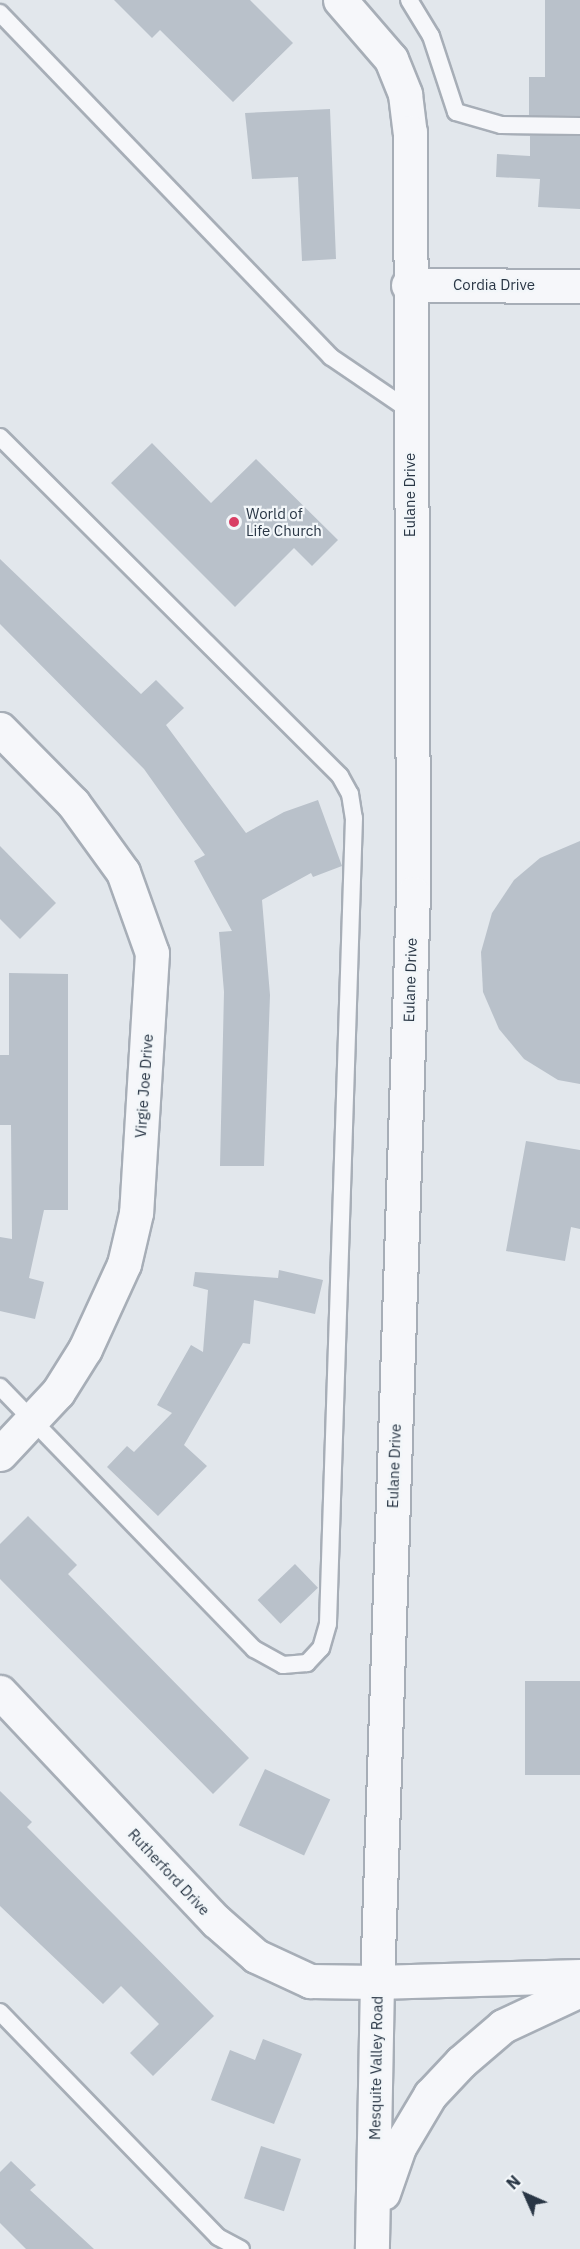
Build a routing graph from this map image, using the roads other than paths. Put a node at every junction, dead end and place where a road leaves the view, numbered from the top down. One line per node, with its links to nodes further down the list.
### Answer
1 (340, 0): 5 (street, Eulane Drive)
2 (409, 0): 4 (lane)
3 (0, 13): 7 (lane)
4 (580, 126)
5 (408, 285): 6 (street, Cordia Drive); 7 (street, Eulane Drive)
6 (580, 286)
7 (409, 410): 15 (street, Eulane Drive)
8 (0, 437): 11 (lane)
9 (0, 729): 11 (street, Virgie Joe Drive)
10 (0, 1387): 11 (lane)
11 (32, 1420): 12 (street, Virgie Joe Drive)
12 (0, 1454)
13 (0, 1692): 15 (street, Rutherford Drive)
14 (580, 1976): 15 (street, Mesquite Valley Road)
15 (377, 1982): 18 (street, Mesquite Valley Road)
16 (580, 1990): 18 (street)
17 (0, 2012): 19 (lane)
18 (373, 2236)
19 (241, 2249)

